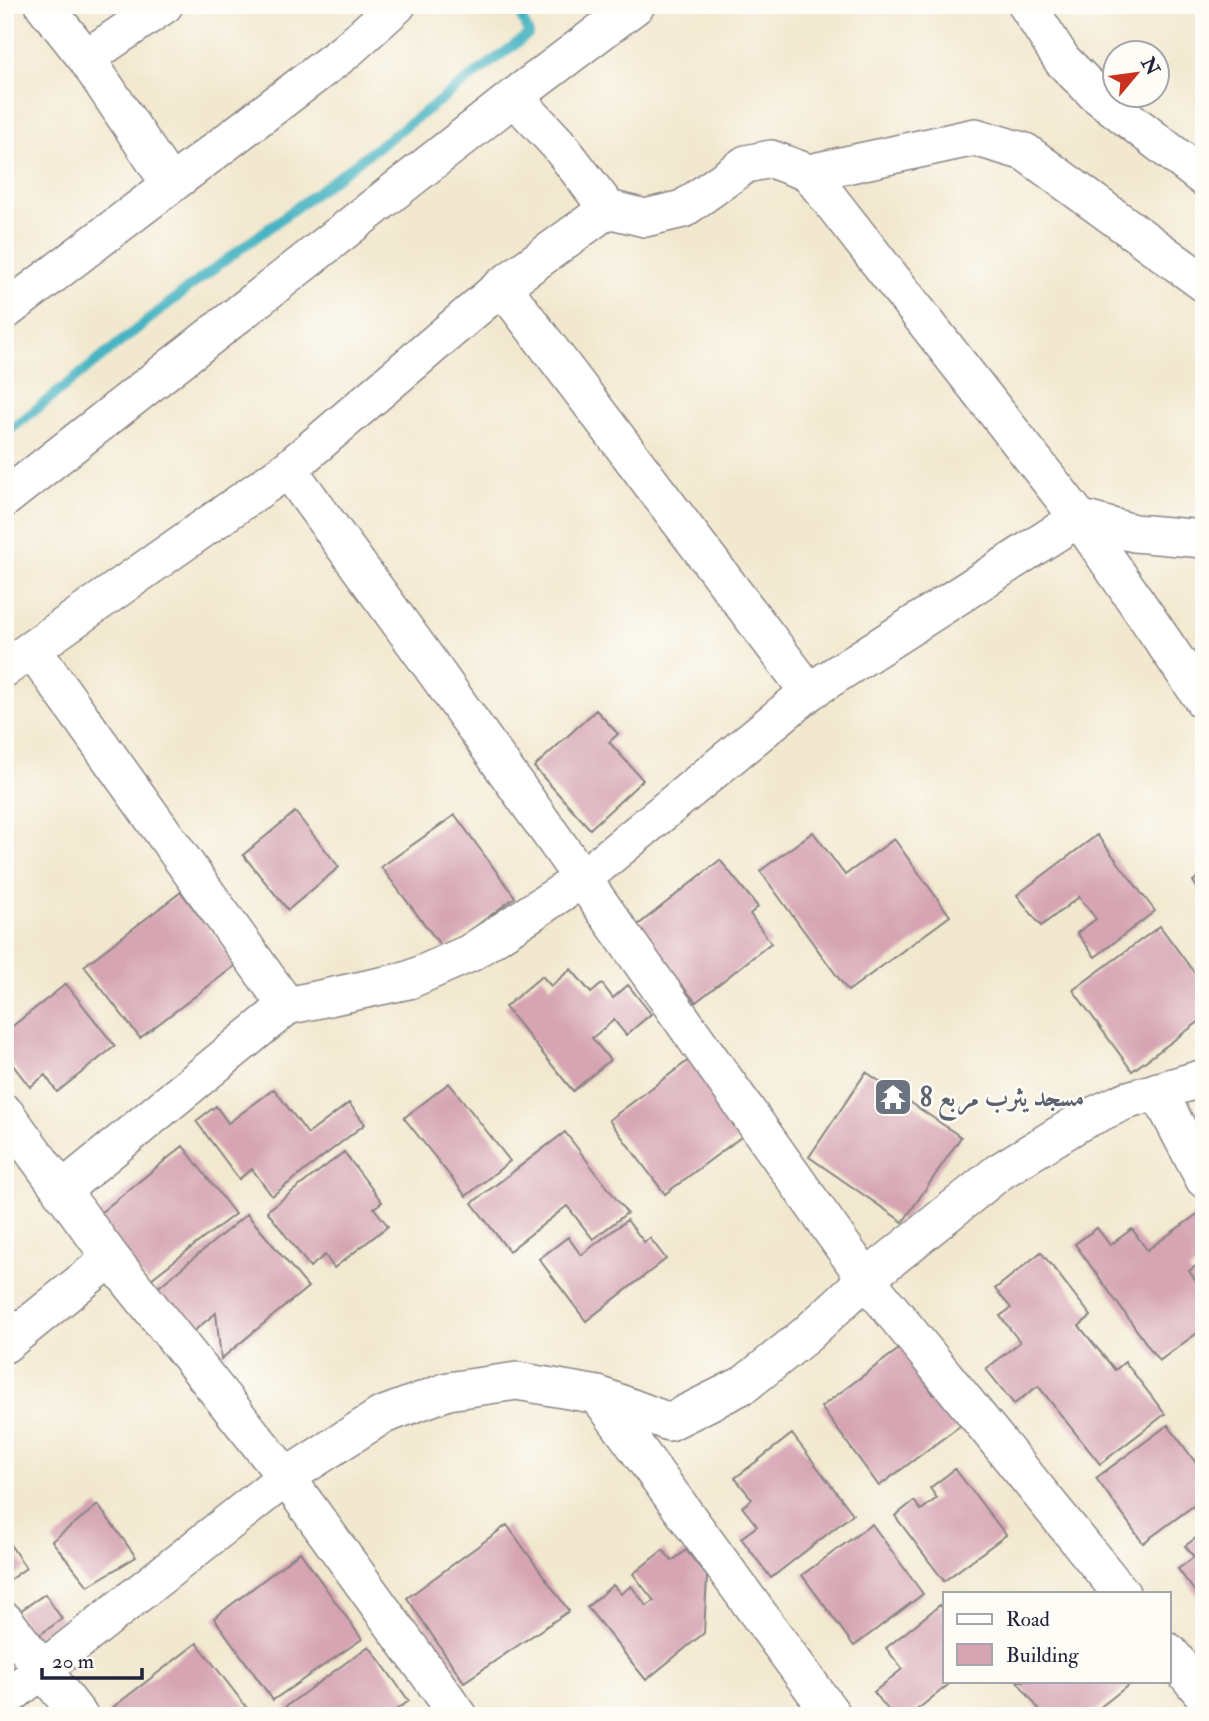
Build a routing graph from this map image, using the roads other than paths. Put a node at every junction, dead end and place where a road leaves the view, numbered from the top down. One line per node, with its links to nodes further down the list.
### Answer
1 (44, 5): 6 (street)
2 (164, 5): 6 (street)
3 (397, 5): 10 (street)
4 (636, 5): 7 (street)
5 (1027, 5): 9 (street)
6 (86, 58): 10 (street)
7 (514, 97): 11 (street); 16 (street)
8 (809, 173): 11 (street); 12 (street); 17 (street)
9 (1204, 178)
10 (170, 184): 14 (street)
11 (608, 209): 13 (street)
12 (1204, 283)
13 (502, 286): 15 (street); 20 (street)
14 (5, 311)
15 (288, 469): 19 (street); 22 (street)
16 (5, 498)
17 (1079, 518): 18 (street); 20 (street); 21 (street)
18 (1204, 539)
19 (18, 658): 23 (street)
20 (809, 692): 22 (street)
21 (1204, 701)
22 (582, 879): 23 (street); 30 (street)
23 (287, 1006): 28 (street)
24 (1204, 1078): 25 (street)
25 (1158, 1091): 27 (street); 30 (street)
26 (5, 1113): 28 (street)
27 (1204, 1179)
28 (61, 1191): 29 (street)
29 (111, 1258): 31 (street); 33 (street)
30 (866, 1279): 32 (street); 34 (street)
31 (5, 1344)
32 (598, 1395): 33 (street); 42 (street)
33 (286, 1478): 37 (street); 41 (street)
34 (1120, 1592)
35 (5, 1621): 37 (street)
36 (1170, 1653): 38 (street)
37 (44, 1668): 39 (street); 40 (street)
38 (1204, 1695)
39 (5, 1699)
40 (79, 1716)
41 (459, 1716)
42 (833, 1716)

